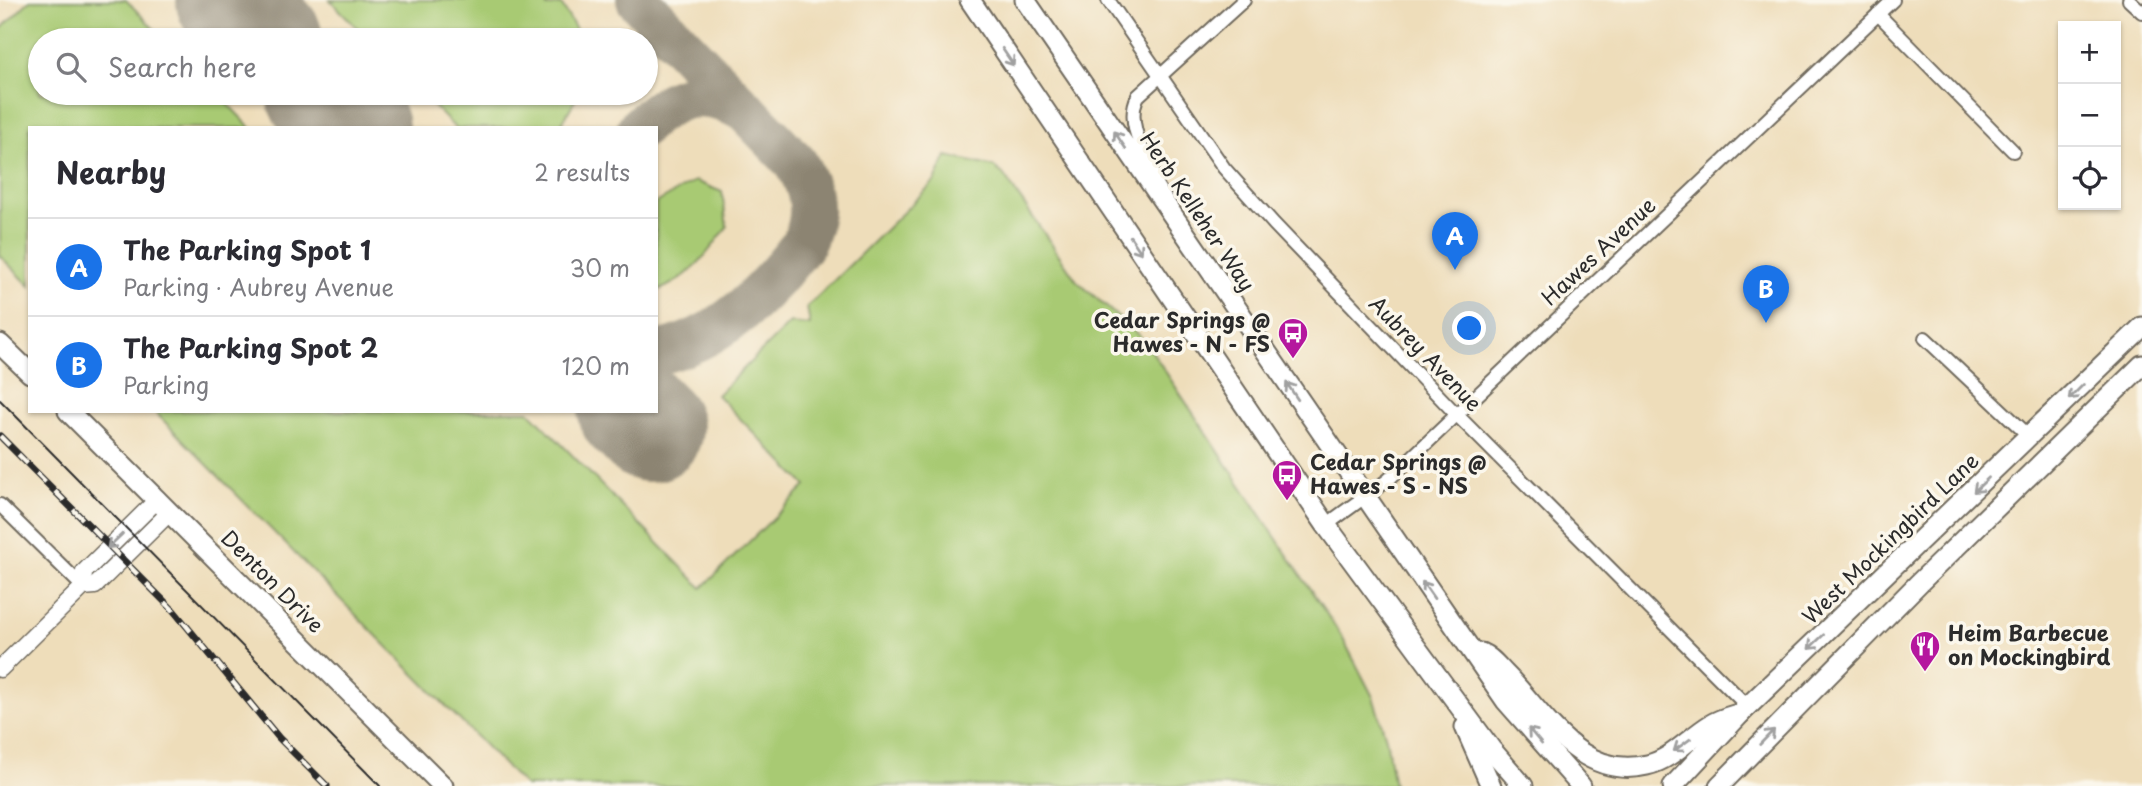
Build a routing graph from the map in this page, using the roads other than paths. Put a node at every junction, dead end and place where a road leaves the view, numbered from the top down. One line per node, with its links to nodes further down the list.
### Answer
1 (970, 0): 26 (main road, one-way to 26)
2 (1025, 0): 10 (main road, Herb Kelleher Way)
3 (1037, 0): 10 (street)
4 (1108, 0): 11 (street, Aubrey Avenue)
5 (1244, 0): 11 (street)
6 (1892, 0): 9 (street, Hawes Avenue)
7 (2129, 0): 8 (street)
8 (2142, 12)
9 (1878, 14): 12 (street); 20 (street, Hawes Avenue)
10 (1054, 43): 13 (main road, Herb Kelleher Way, one-way to 10)
11 (1161, 78): 13 (street); 20 (street, Aubrey Avenue)
12 (2013, 150)
13 (1172, 216): 23 (main road, Herb Kelleher Way, one-way to 13)
14 (2142, 327): 21 (main road, West Mockingbird Lane, one-way to 21)
15 (1925, 338): 21 (street)
16 (0, 344): 18 (main road)
17 (2142, 365): 22 (main road)
18 (28, 371)
19 (70, 413): 25 (main road, Denton Drive)
20 (1456, 414): 23 (street, Hawes Avenue); 33 (street, Aubrey Avenue)
21 (2030, 438): 22 (main road); 27 (main road, West Mockingbird Lane, one-way to 27)
22 (2049, 455): 28 (main road)
23 (1364, 498): 26 (street, Hawes Avenue); 30 (main road, Herb Kelleher Way, one-way to 23)
24 (0, 505): 29 (street)
25 (164, 505): 29 (street); 34 (main road, Denton Drive)
26 (1326, 525): 32 (main road)
27 (1899, 564): 28 (main road); 33 (main road, West Mockingbird Lane, one-way to 33)
28 (1918, 584): 39 (main road, one-way to 28)
29 (83, 587): 31 (street)
30 (1468, 646): 33 (main road, one-way to 30); 37 (main road, Herb Kelleher Way, one-way to 30)
31 (0, 669)
32 (1450, 695): 35 (main road); 36 (main road)
33 (1745, 710): 38 (main road, West Mockingbird Lane)
34 (443, 786)
35 (1491, 786)
36 (1523, 786)
37 (1581, 786)
38 (1673, 786)
39 (1719, 786)

